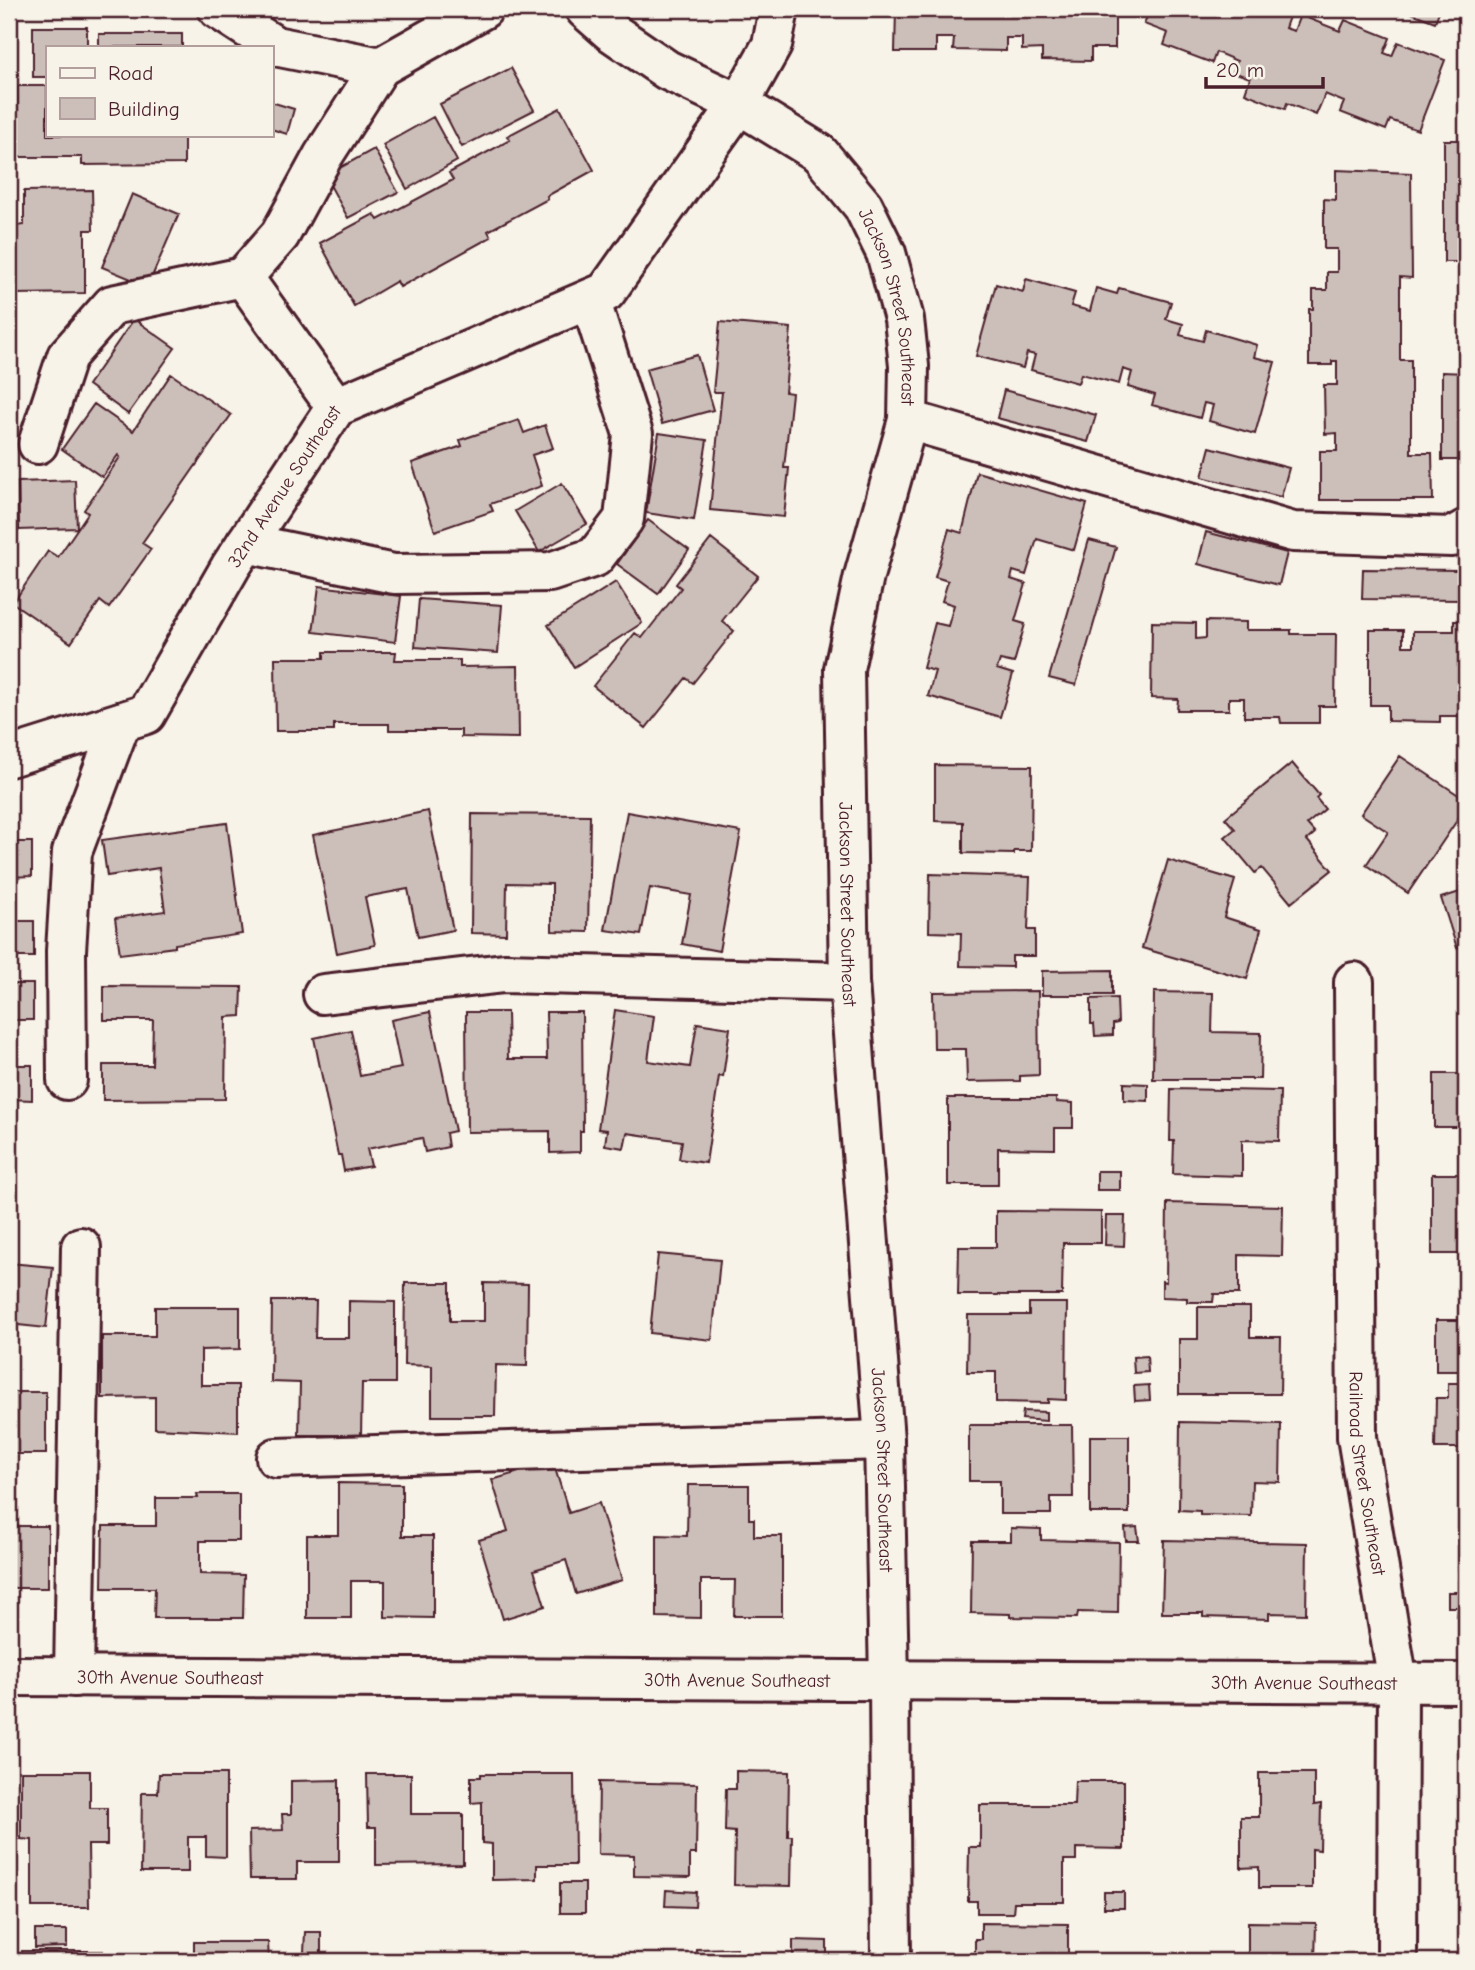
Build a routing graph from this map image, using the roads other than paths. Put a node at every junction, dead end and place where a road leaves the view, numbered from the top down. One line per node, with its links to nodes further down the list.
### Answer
1 (218, 9): 5 (street)
2 (483, 9): 5 (street)
3 (585, 9): 6 (street, Jackson Street Southeast)
4 (779, 9): 6 (street, 32nd Avenue Southeast)
5 (380, 66): 7 (street)
6 (739, 104): 8 (street, 32nd Avenue Southeast); 10 (street, Jackson Street Southeast)
7 (243, 277): 9 (street); 11 (street)
8 (590, 299): 9 (street, 32nd Avenue Southeast); 13 (street)
9 (336, 407): 13 (street, 32nd Avenue Southeast)
10 (908, 420): 12 (street); 16 (street, Jackson Street Southeast)
11 (38, 444)
12 (1466, 529)
13 (246, 543): 14 (street, 32nd Avenue Southeast)
14 (121, 722): 15 (street, 32nd Avenue Southeast); 19 (street)
15 (9, 757)
16 (849, 982): 18 (street); 21 (street, Jackson Street Southeast)
17 (1354, 982): 26 (street, Railroad Street Southeast)
18 (323, 994)
19 (67, 1080)
20 (81, 1247): 24 (street)
21 (884, 1440): 22 (street); 25 (street, Jackson Street Southeast)
22 (276, 1458)
23 (9, 1676): 24 (street, 30th Avenue Southeast)
24 (74, 1677): 25 (street, 30th Avenue Southeast)
25 (890, 1681): 26 (street, 30th Avenue Southeast); 28 (street, Jackson Street Southeast)
26 (1398, 1683): 27 (street, 30th Avenue Southeast); 29 (street, Railroad Street Southeast)
27 (1466, 1683)
28 (891, 1961)
29 (1397, 1961)

